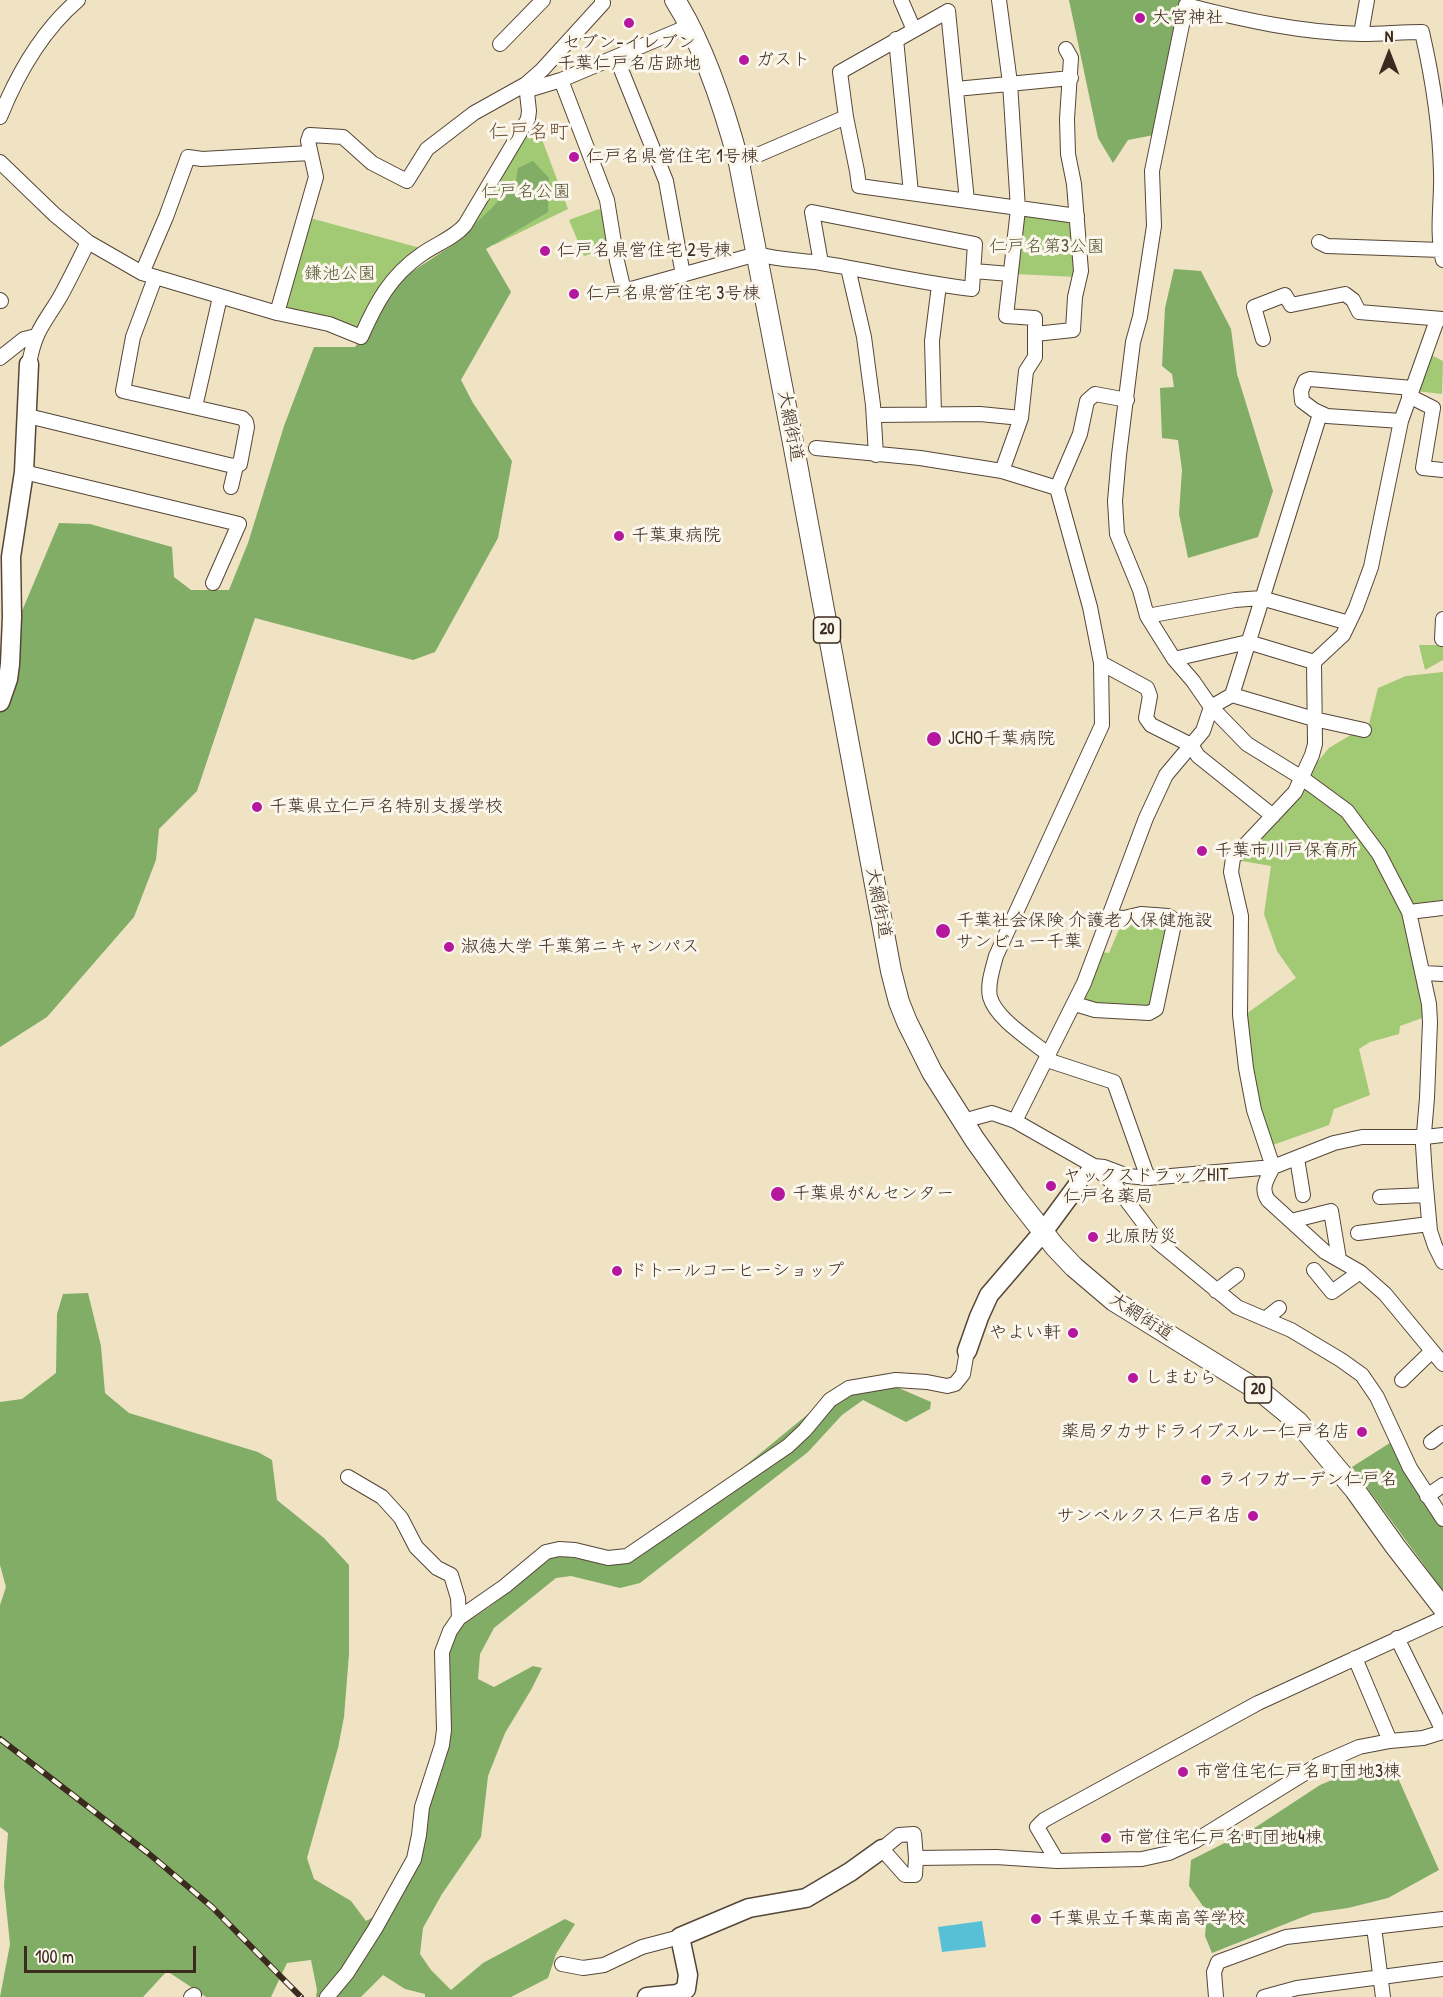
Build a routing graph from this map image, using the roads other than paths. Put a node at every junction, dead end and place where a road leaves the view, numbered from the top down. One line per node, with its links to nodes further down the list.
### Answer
1 (78, 0): 20 (street)
2 (543, 0): 12 (street)
3 (602, 0): 18 (street)
4 (675, 0): 8 (main road, 大網街道 / 20)
5 (901, 0): 9 (street)
6 (999, 0): 17 (street)
7 (1367, 0): 10 (street)
8 (689, 26): 14 (street); 24 (main road, 大網街道 / 20)
9 (914, 30): 11 (street); 19 (street)
10 (1361, 34): 32 (street); 49 (street)
11 (896, 39): 21 (street); 25 (street)
12 (500, 44)
13 (1066, 49): 15 (street)
14 (616, 57): 16 (street); 36 (street)
15 (1071, 78): 17 (street); 28 (street)
16 (561, 80): 18 (street); 36 (street)
17 (1010, 83): 19 (street); 27 (street)
18 (527, 87): 22 (street); 41 (street)
19 (956, 88): 26 (street)
20 (0, 117)
21 (846, 117): 24 (street); 25 (street)
22 (310, 153): 38 (street); 41 (street)
23 (0, 162): 29 (street)
24 (739, 163): 31 (main road, 大網街道 / 20)
25 (911, 193): 26 (street)
26 (967, 201): 27 (street)
27 (1018, 209): 28 (street); 37 (street)
28 (1077, 216): 43 (street)
29 (88, 242): 38 (street); 44 (street)
30 (1319, 242): 32 (street)
31 (757, 254): 33 (street); 36 (street); 93 (main road, 大網街道 / 20)
32 (1442, 255)
33 (821, 263): 34 (street); 35 (street)
34 (848, 268): 39 (street); 53 (street)
35 (974, 271): 37 (street); 39 (street)
36 (683, 274)
37 (1010, 274): 43 (street)
38 (149, 276): 40 (street); 50 (street)
39 (939, 285): 51 (street)
40 (220, 297): 41 (street); 50 (street)
41 (277, 313)
42 (1440, 320): 45 (street); 48 (street)
43 (1035, 334): 55 (street)
44 (36, 336): 46 (street); 47 (street)
45 (1263, 339)
46 (0, 358)
47 (29, 364): 54 (street)
48 (1411, 392): 52 (street); 56 (street); 60 (street)
49 (1127, 399): 64 (street); 69 (street)
50 (195, 407): 59 (street)
51 (934, 414): 53 (street); 55 (street)
52 (1320, 414): 56 (street); 68 (street)
53 (874, 415): 58 (street)
54 (28, 416): 59 (street); 62 (street)
55 (1021, 418): 61 (street)
56 (1401, 421): 71 (street)
57 (816, 448): 58 (street)
58 (876, 455): 61 (street)
59 (236, 466): 63 (street)
60 (1443, 470)
61 (1002, 471): 64 (street)
62 (24, 472): 66 (street); 77 (street)
63 (231, 487)
64 (1056, 488): 76 (street)
65 (246, 510): 66 (street)
66 (239, 524): 67 (street)
67 (213, 583)
68 (1261, 598): 69 (street); 71 (street); 73 (street)
69 (1148, 616): 74 (street)
70 (1443, 619): 72 (street)
71 (1349, 623): 75 (street)
72 (1439, 639)
73 (1248, 642): 74 (street); 75 (street); 78 (street)
74 (1174, 659): 80 (street)
75 (1314, 662): 81 (street)
76 (1101, 663): 83 (street); 92 (street)
77 (4, 678): 79 (street)
78 (1232, 695): 80 (street); 81 (street)
79 (0, 702)
80 (1211, 707): 83 (street); 84 (street)
81 (1314, 718): 82 (street); 84 (street)
82 (1365, 730)
83 (1191, 745): 85 (street); 88 (street)
84 (1302, 778): 85 (street); 87 (street)
85 (1274, 816): 99 (street)
86 (1443, 908): 87 (street)
87 (1408, 912): 89 (street)
88 (1109, 917): 91 (street); 91 (street)
89 (1423, 973): 90 (street); 96 (street)
90 (1443, 974)
91 (1075, 1004): 92 (street)
92 (1048, 1058): 94 (street); 102 (street)
93 (963, 1121): 94 (street); 109 (main road, 大網街道 / 20)
94 (1015, 1121): 98 (street)
95 (1443, 1135): 96 (street)
96 (1425, 1137): 97 (street); 100 (street)
97 (1297, 1158): 99 (street); 104 (street)
98 (1094, 1167): 102 (street); 103 (street); 116 (street)
99 (1273, 1167): 102 (street); 107 (street)
100 (1425, 1176): 101 (street); 105 (street)
101 (1439, 1176)
102 (1148, 1178)
103 (1077, 1186): 109 (street)
104 (1303, 1195)
105 (1426, 1195): 106 (street); 108 (street)
106 (1380, 1197)
107 (1291, 1221): 112 (street); 112 (street)
108 (1429, 1224): 110 (street); 111 (street)
109 (1043, 1232): 119 (street); 131 (main road, 大網街道 / 20)
110 (1358, 1233)
111 (1442, 1258)
112 (1339, 1259): 114 (street)
113 (1314, 1270): 114 (street)
114 (1360, 1272): 120 (street)
115 (1237, 1275): 116 (street)
116 (1216, 1290): 118 (street)
117 (1279, 1308): 118 (street)
118 (1265, 1319): 122 (street)
119 (967, 1351): 132 (street)
120 (1432, 1351): 123 (street); 124 (street)
121 (1353, 1353): 122 (street)
122 (1341, 1360): 129 (street)
123 (1443, 1364)
124 (1402, 1380)
125 (1443, 1433): 126 (street)
126 (1431, 1442)
127 (348, 1477): 132 (street)
128 (1443, 1485): 129 (street)
129 (1427, 1496): 130 (street)
130 (1443, 1519)
131 (1443, 1608)
132 (459, 1618): 147 (street)
133 (1443, 1618): 134 (street)
134 (1397, 1638): 135 (street); 136 (street)
135 (1355, 1659): 137 (street); 140 (street)
136 (1443, 1731): 137 (street)
137 (1390, 1741): 140 (street)
138 (882, 1849): 139 (street); 139 (street); 143 (street)
139 (916, 1858): 140 (street)
140 (1057, 1861)
141 (1443, 1919): 142 (street)
142 (1374, 1927): 146 (street); 149 (street)
143 (680, 1937): 144 (street); 148 (street)
144 (562, 1965)
145 (1443, 1969): 146 (street)
146 (1380, 1976): 150 (street); 151 (street)
147 (327, 1997)
148 (647, 1997)
149 (1216, 1997)
150 (1264, 1997)
151 (1383, 1997)

